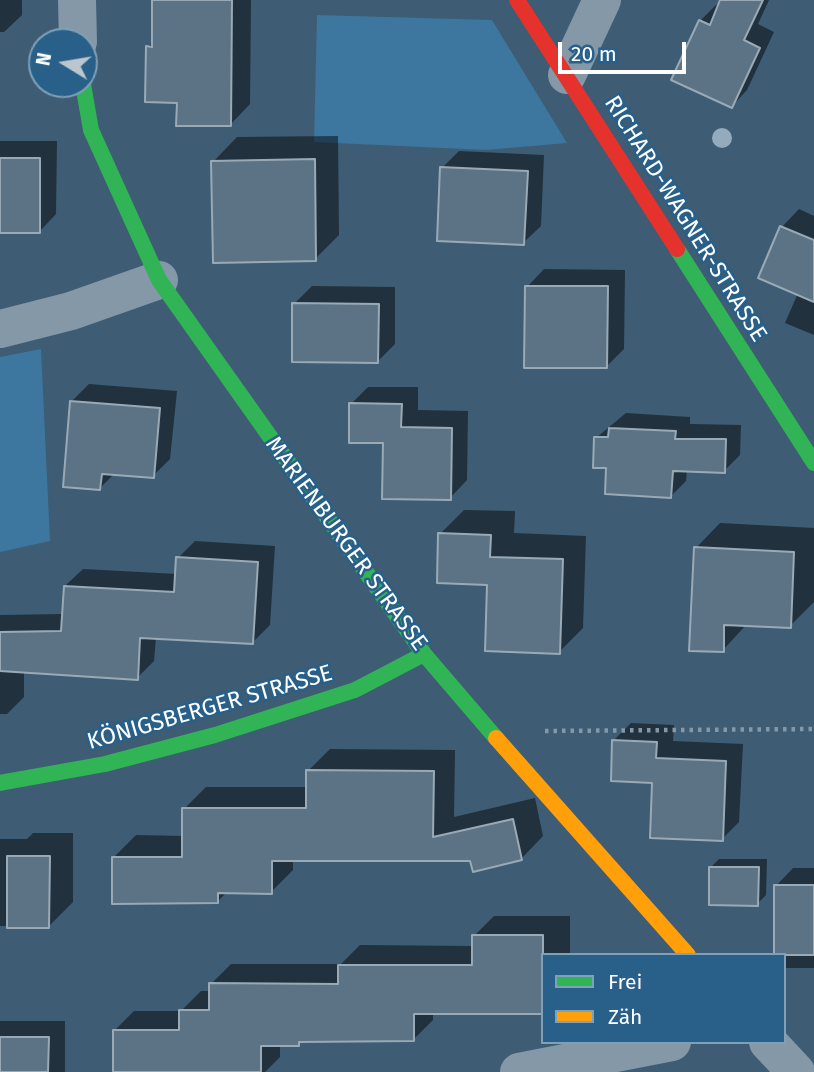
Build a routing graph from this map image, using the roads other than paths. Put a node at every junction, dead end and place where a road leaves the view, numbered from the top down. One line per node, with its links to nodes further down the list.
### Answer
1 (77, 0): 4 (street)
2 (517, 0): 5 (street, RICHARD-WAGNER-STRASSE)
3 (602, 0): 5 (street)
4 (78, 28)
5 (567, 75): 9 (street, RICHARD-WAGNER-STRASSE)
6 (85, 98): 7 (street, MARIENBURGER STRASSE)
7 (159, 280): 8 (street); 10 (street, MARIENBURGER STRASSE)
8 (0, 328)
9 (814, 463)
10 (424, 654): 11 (street, KÖNIGSBERGER STRASSE); 12 (street, MARIENBURGER STRASSE)
11 (0, 783)
12 (686, 953)
13 (661, 1044): 15 (street)
14 (770, 1044): 16 (street)
15 (519, 1072)
16 (796, 1072)

